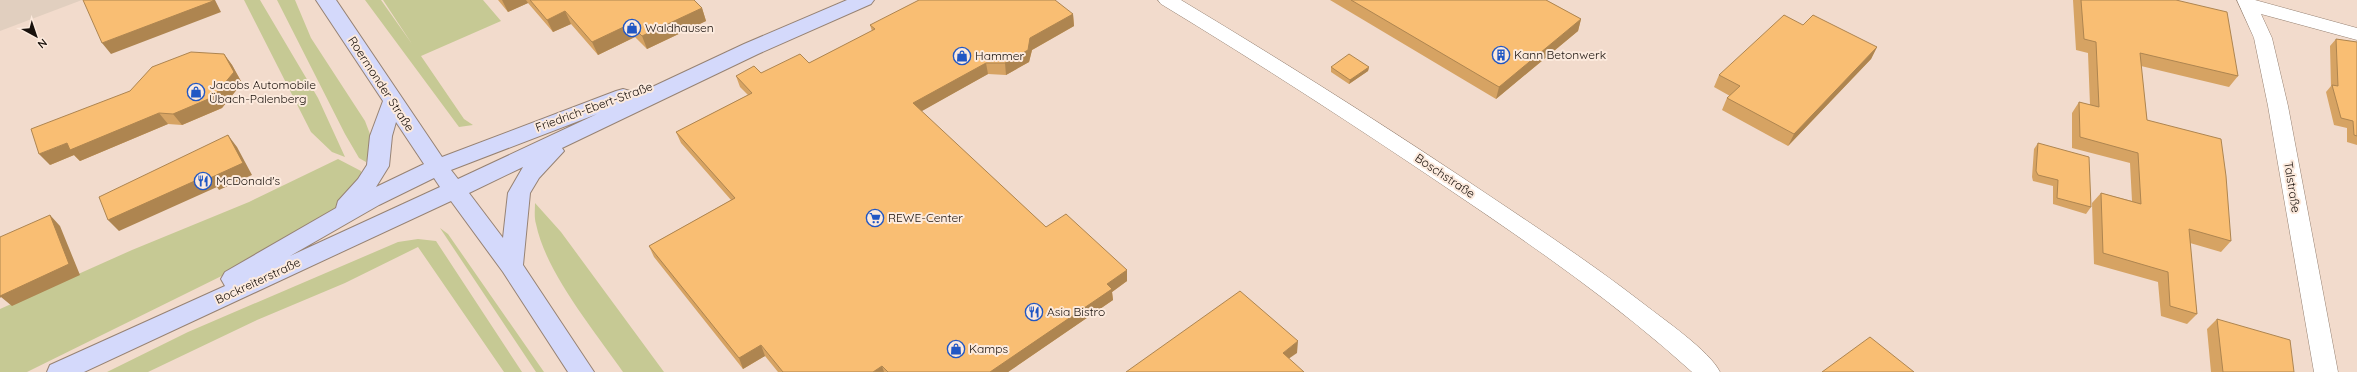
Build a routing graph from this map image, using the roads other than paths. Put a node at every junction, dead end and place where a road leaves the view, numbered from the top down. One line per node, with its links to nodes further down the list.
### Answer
1 (326, 0): 7 (main road, Roermonder Straße)
2 (864, 0): 6 (main road, Friedrich-Ebert-Straße)
3 (1167, 0): 15 (street, Boschstraße)
4 (2247, 2): 5 (street, Talstraße); 16 (street, Talstraße)
5 (2357, 34)
6 (751, 49): 8 (main road, Friedrich-Ebert-Straße); 9 (main road, Friedrich-Ebert-Straße)
7 (393, 101): 9 (main road, Roermonder Straße); 11 (main road)
8 (573, 134): 10 (main road, Friedrich-Ebert-Straße); 12 (main road)
9 (437, 167): 10 (main road, Roermonder Straße); 11 (main road, Bockreiterstraße)
10 (453, 191): 12 (main road, Roermonder Straße); 13 (main road, Bockreiterstraße)
11 (329, 222): 13 (main road, Bockreiterstraße)
12 (511, 266): 14 (main road, Roermonder Straße)
13 (61, 371)
14 (582, 372)
15 (1708, 372)
16 (2326, 372)

